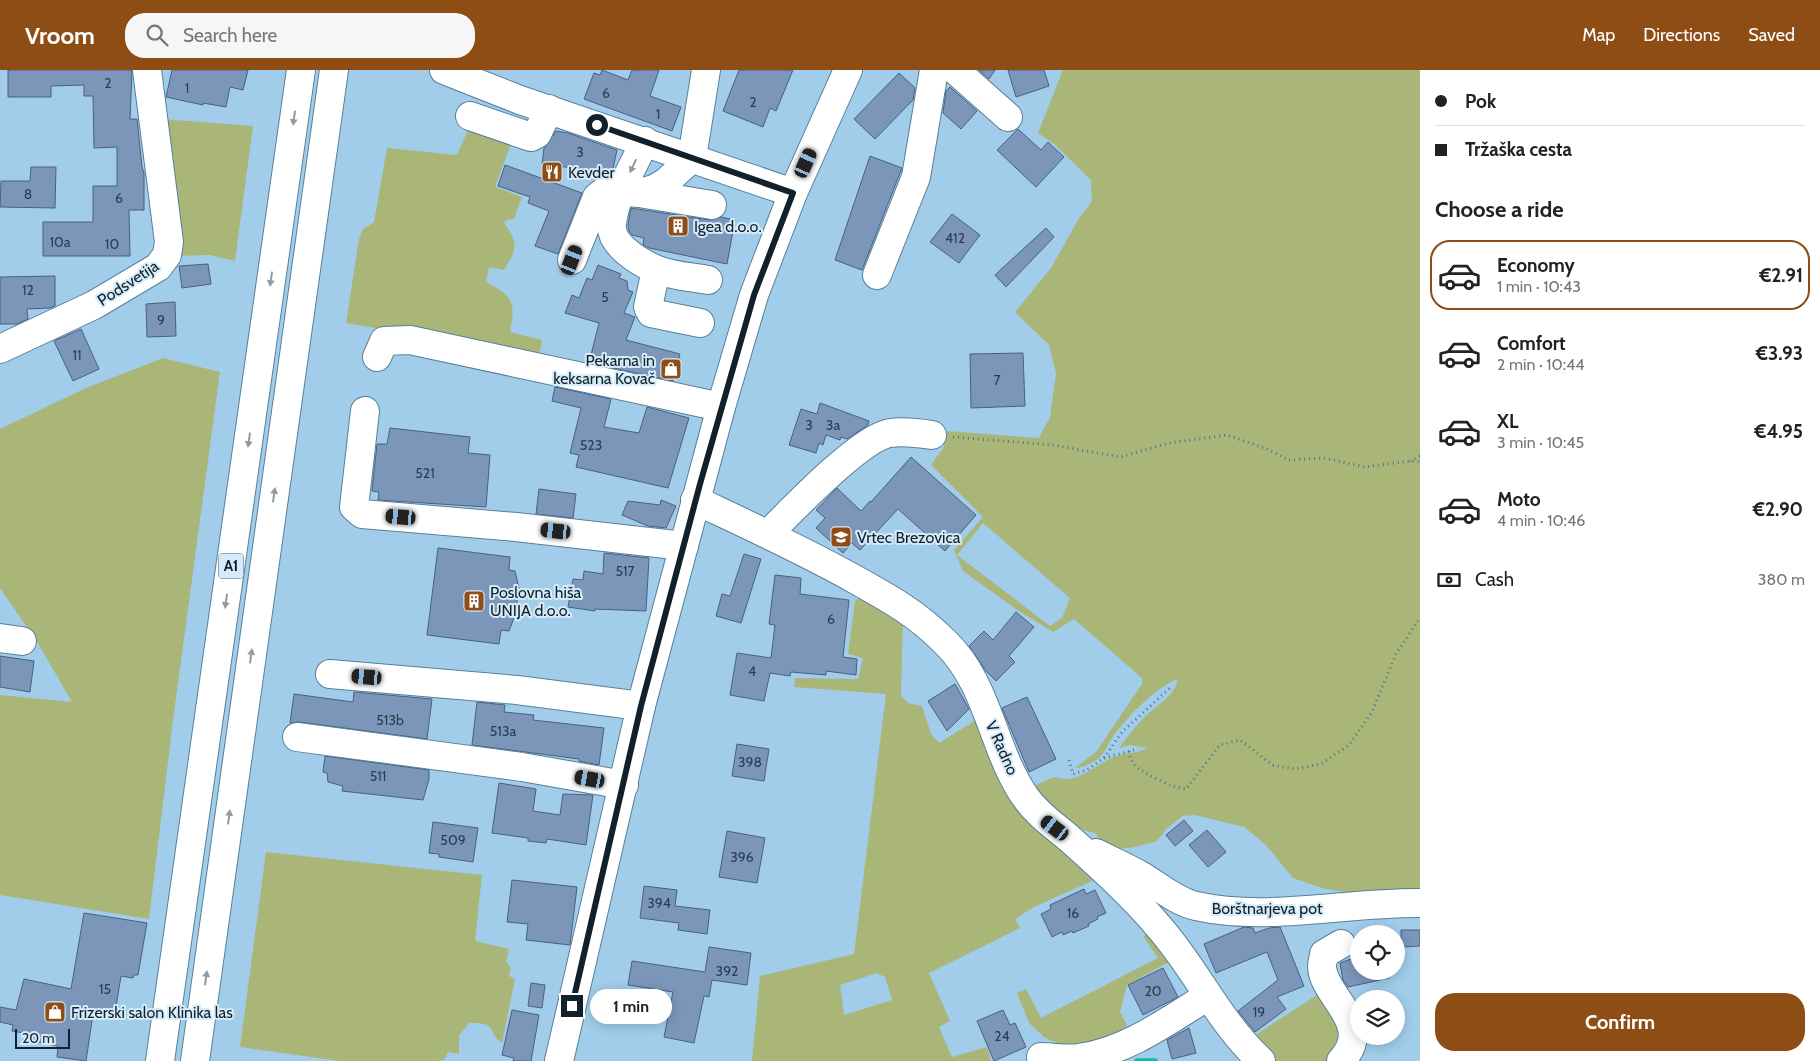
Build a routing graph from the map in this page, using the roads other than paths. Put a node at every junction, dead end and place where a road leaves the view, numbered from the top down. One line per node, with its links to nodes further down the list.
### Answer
1 (147, 70): 22 (main road, Podsvetija)
2 (301, 70): 39 (main road, A1, one-way to 39)
3 (334, 70): 40 (main road, A1, one-way to 3)
4 (444, 70): 9 (main road)
5 (706, 70): 13 (main road)
6 (848, 70): 15 (main road)
7 (934, 70): 19 (main road)
8 (955, 70): 11 (main road)
9 (549, 109): 10 (main road); 12 (main road)
10 (470, 116)
11 (1008, 117)
12 (645, 141): 13 (main road); 14 (main road, one-way to 14)
13 (692, 158): 14 (main road); 15 (main road)
14 (630, 192): 16 (main road); 17 (main road); 18 (main road)
15 (793, 193): 24 (main road)
16 (712, 206)
17 (572, 260)
18 (656, 270): 20 (main road); 21 (main road)
19 (876, 275)
20 (708, 280)
21 (700, 323)
22 (0, 349)
23 (377, 357): 24 (main road)
24 (721, 407): 27 (main road)
25 (365, 411): 29 (main road)
26 (932, 435): 28 (main road)
27 (696, 500): 28 (main road, V Radno); 29 (main road)
28 (768, 534): 34 (main road, V Radno)
29 (684, 546): 31 (main road)
30 (330, 674): 31 (main road)
31 (641, 706): 33 (main road)
32 (297, 737): 33 (main road)
33 (624, 785): 41 (main road)
34 (1070, 839): 35 (main road, Borštnarjeva pot); 37 (main road, V Radno)
35 (1420, 903)
36 (1341, 944): 43 (main road)
37 (1208, 996): 38 (main road); 42 (main road, V Radno)
38 (1041, 1057)
39 (160, 1061)
40 (195, 1061)
41 (559, 1061)
42 (1261, 1061)
43 (1341, 1061)

